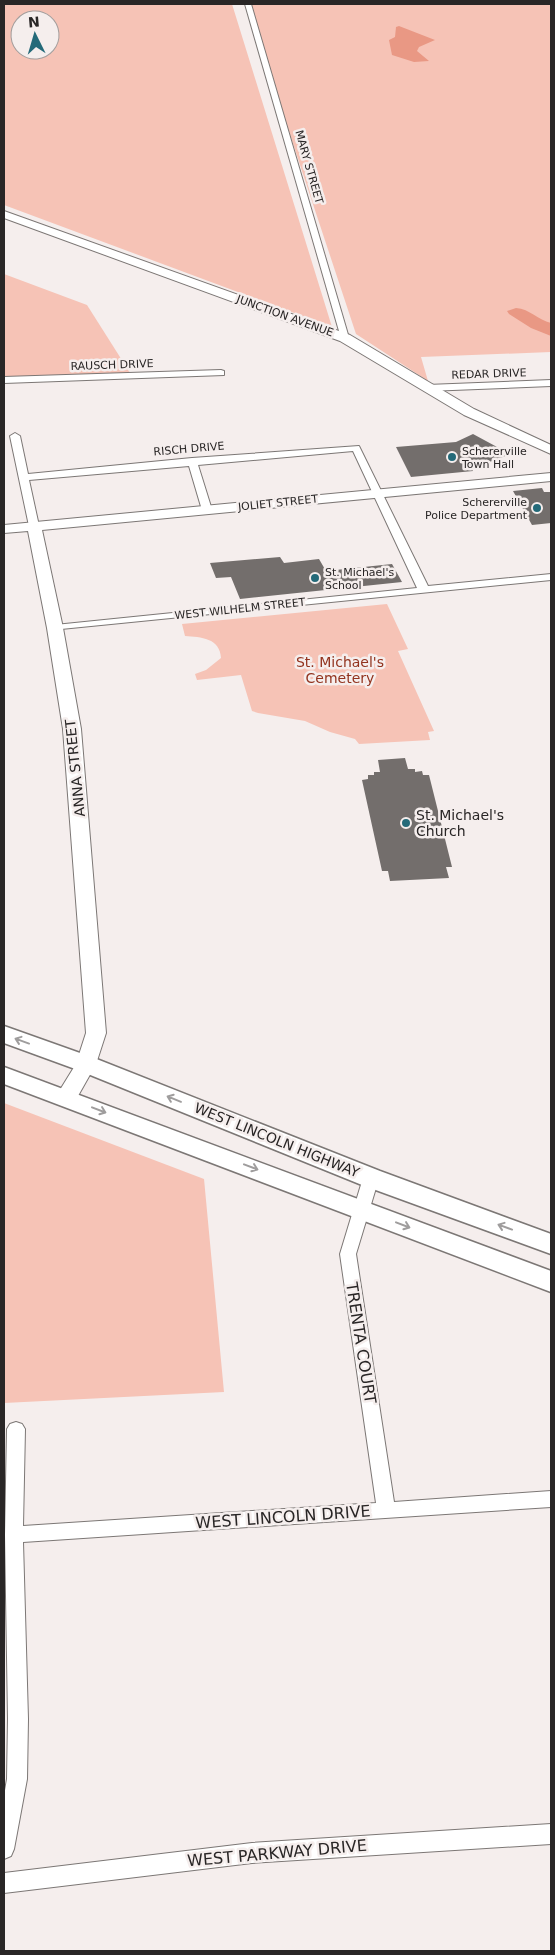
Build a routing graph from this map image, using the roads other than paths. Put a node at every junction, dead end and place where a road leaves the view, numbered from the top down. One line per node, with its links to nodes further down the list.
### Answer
1 (248, 4): 3 (street, MARY STREET)
2 (4, 214): 3 (street, JUNCTION AVENUE)
3 (345, 338): 7 (street, JUNCTION AVENUE)
4 (221, 373): 5 (street, RAUSCH DRIVE)
5 (4, 380)
6 (551, 383): 7 (street, REDAR DRIVE)
7 (427, 388): 9 (street, JUNCTION AVENUE)
8 (15, 436): 11 (street, ANNA STREET)
9 (551, 450)
10 (192, 461): 11 (street, RISCH DRIVE); 13 (street, RISCH DRIVE); 14 (street)
11 (25, 476): 15 (street, ANNA STREET)
12 (551, 477): 13 (street, JOLIET STREET)
13 (377, 493): 14 (street, JOLIET STREET); 18 (street)
14 (207, 510): 15 (street, JOLIET STREET)
15 (34, 526): 16 (street, JOLIET STREET); 19 (street, ANNA STREET)
16 (4, 529)
17 (551, 577): 18 (street, WEST WILHELM STREET)
18 (424, 590): 19 (street, WEST WILHELM STREET)
19 (56, 628): 21 (street, ANNA STREET)
20 (4, 1034): 21 (main road, WEST LINCOLN HIGHWAY, one-way to 20)
21 (86, 1064): 23 (street, ANNA STREET); 24 (main road, WEST LINCOLN HIGHWAY, one-way to 21)
22 (4, 1075): 23 (main road)
23 (66, 1098): 25 (main road, one-way to 25)
24 (371, 1178): 25 (street, TRENTA COURT); 26 (main road, WEST LINCOLN HIGHWAY, one-way to 24)
25 (362, 1209): 27 (main road, one-way to 27); 30 (street, TRENTA COURT)
26 (551, 1244)
27 (551, 1282)
28 (16, 1429): 31 (street)
29 (551, 1499): 30 (street, WEST LINCOLN DRIVE)
30 (386, 1510): 31 (street, WEST LINCOLN DRIVE)
31 (14, 1535): 33 (street)
32 (551, 1834): 34 (street, WEST PARKWAY DRIVE)
33 (4, 1849)
34 (4, 1883)

